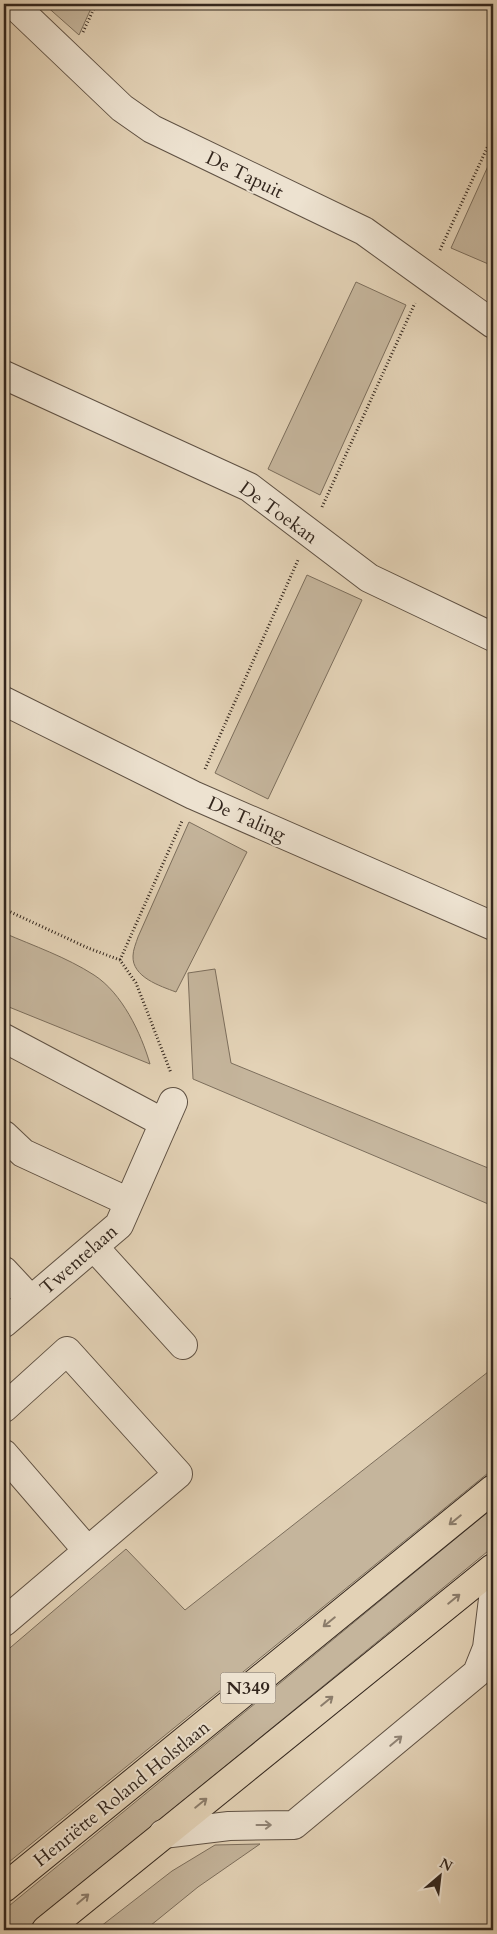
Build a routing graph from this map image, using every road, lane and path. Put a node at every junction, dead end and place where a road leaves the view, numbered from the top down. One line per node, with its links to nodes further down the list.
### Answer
1 (13, 4): 2 (street, De Tapuit)
2 (493, 324)
3 (4, 375): 4 (street, De Toekan)
4 (493, 636)
5 (4, 701): 7 (street, De Taling)
6 (4, 910): 9 (path)
7 (493, 926)
8 (4, 1038): 9 (street)
9 (168, 1112): 11 (street, Twentelaan)
10 (4, 1135): 11 (street)
11 (129, 1202): 12 (street, Twentelaan)
12 (94, 1247): 14 (street, Twentelaan); 16 (street)
13 (4, 1271): 14 (street)
14 (31, 1300): 15 (street, Twentelaan)
15 (4, 1323)
16 (183, 1346)
17 (4, 1408): 20 (street)
18 (4, 1454): 20 (street)
19 (493, 1489): 25 (main road, Henriëtte Roland Holstlaan / N349, one-way to 25)
20 (87, 1550): 23 (street)
21 (493, 1568): 24 (main road, one-way to 21)
22 (493, 1599): 24 (street, one-way to 22)
23 (4, 1622)
24 (163, 1834): 26 (main road, one-way to 24)
25 (4, 1888)
26 (46, 1930)

